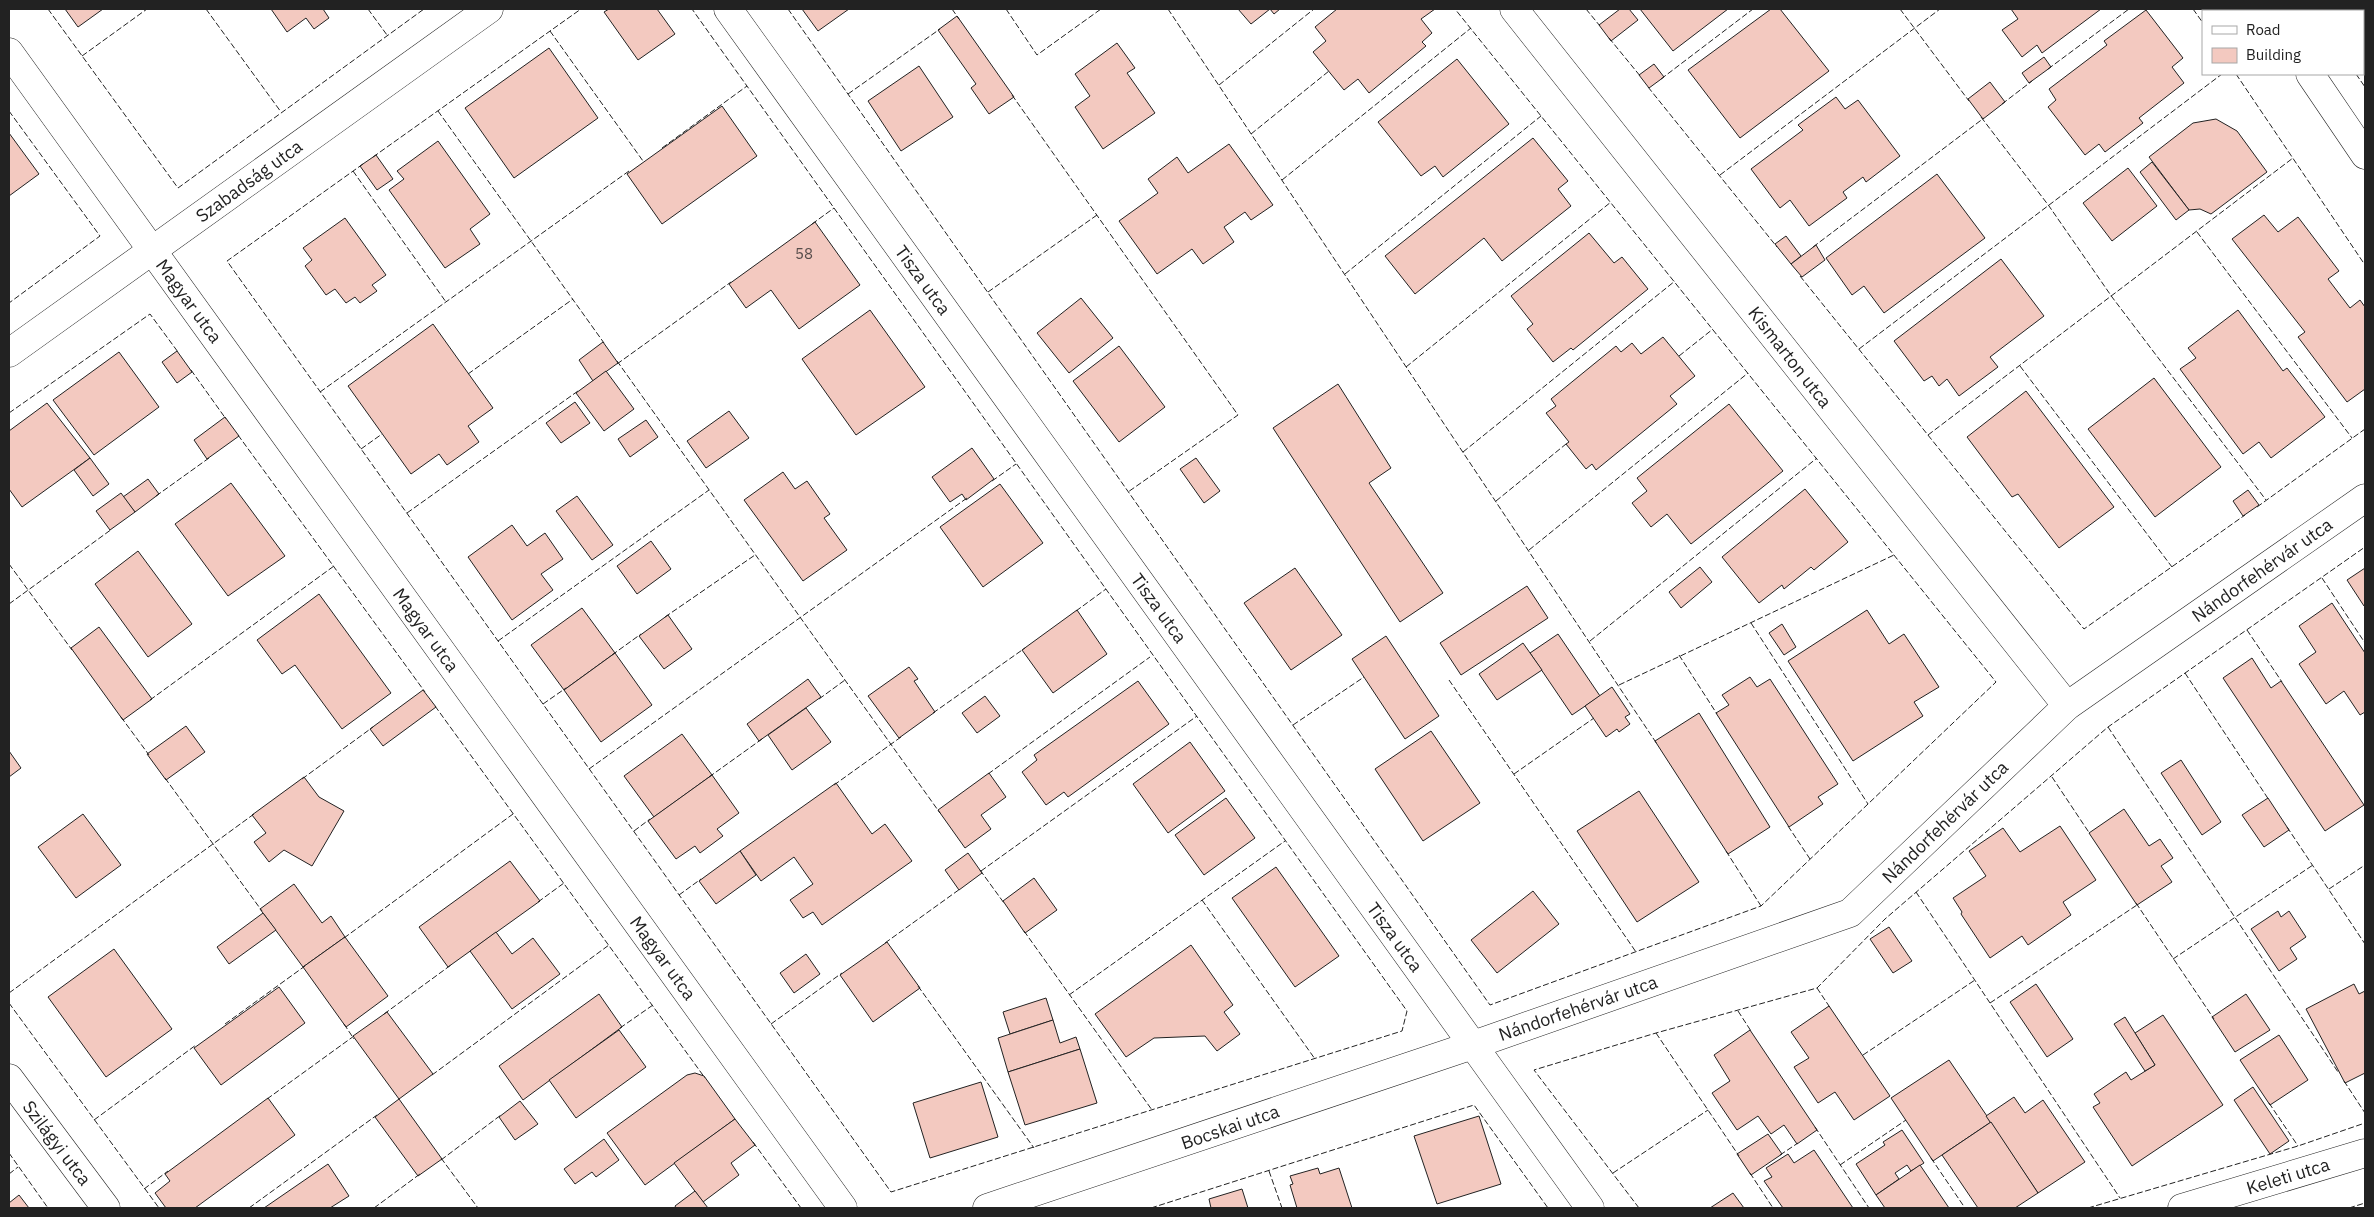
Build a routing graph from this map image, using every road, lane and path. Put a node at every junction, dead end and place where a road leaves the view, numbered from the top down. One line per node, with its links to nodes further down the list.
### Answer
1 (489, 9): 7 (street, Szabadság utca)
2 (728, 9): 11 (street, Tisza utca)
3 (1514, 9): 10 (street, Kismarton utca)
4 (9, 52): 7 (street, Magyar utca)
5 (2311, 75): 6 (street)
6 (2365, 155)
7 (152, 250): 8 (street, Szabadság utca); 15 (street, Magyar utca)
8 (9, 353)
9 (2365, 498): 10 (street, Nándorfehérvár utca)
10 (2067, 706): 11 (street, Nándorfehérvár utca)
11 (1473, 1046): 16 (street, Bocskai utca); 17 (street, Tisza utca)
12 (9, 1078): 14 (street, Szilágyi utca)
13 (2365, 1153): 18 (street, Keleti utca)
14 (106, 1208)
15 (843, 1208)
16 (987, 1208)
17 (1590, 1208)
18 (2182, 1208)

